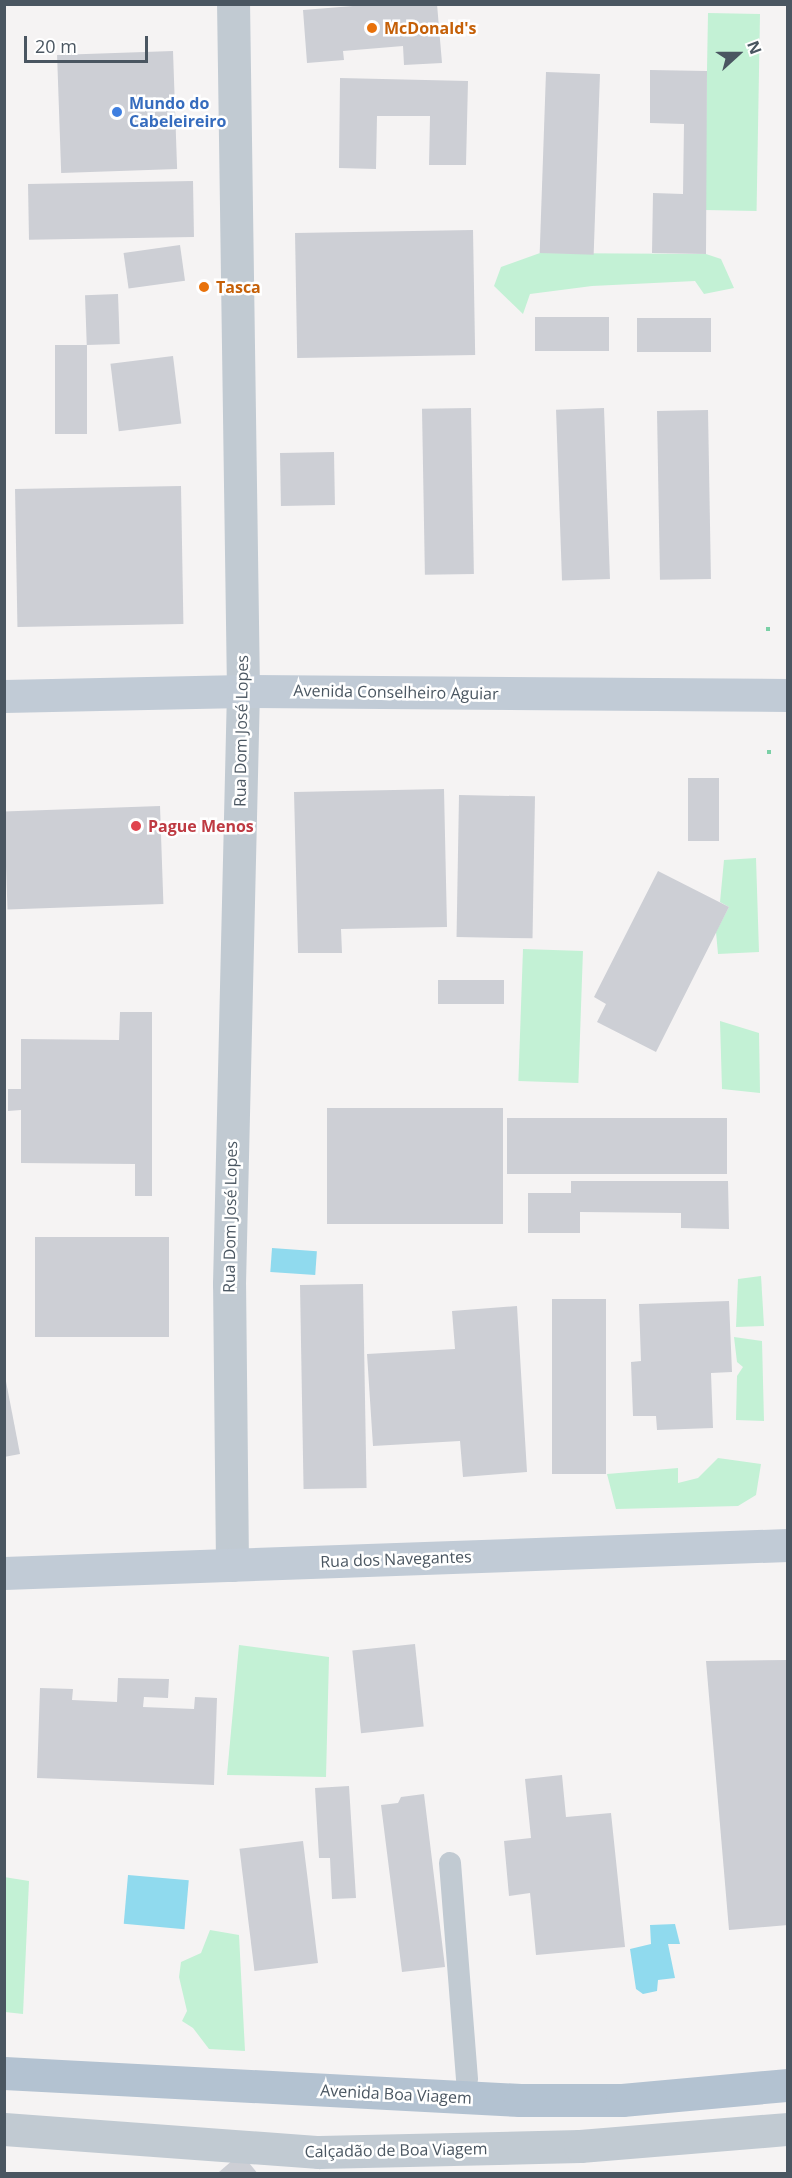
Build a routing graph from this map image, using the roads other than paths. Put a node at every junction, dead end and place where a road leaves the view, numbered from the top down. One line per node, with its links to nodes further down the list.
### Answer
1 (233, 4): 2 (street, Rua Dom José Lopes)
2 (243, 691): 3 (main road, Avenida Conselheiro Aguiar); 4 (main road, Avenida Conselheiro Aguiar); 6 (street, Rua Dom José Lopes)
3 (788, 695)
4 (4, 696)
5 (788, 1545): 6 (main road, Rua dos Navegantes)
6 (232, 1565): 7 (main road, Rua dos Navegantes)
7 (4, 1573)
8 (450, 1863): 11 (lane)
9 (4, 2073): 11 (main road, Avenida Boa Viagem)
10 (788, 2085): 11 (main road, Avenida Boa Viagem)
11 (467, 2088)
12 (4, 2129): 13 (street, Calçadão de Boa Viagem)
13 (788, 2129)

